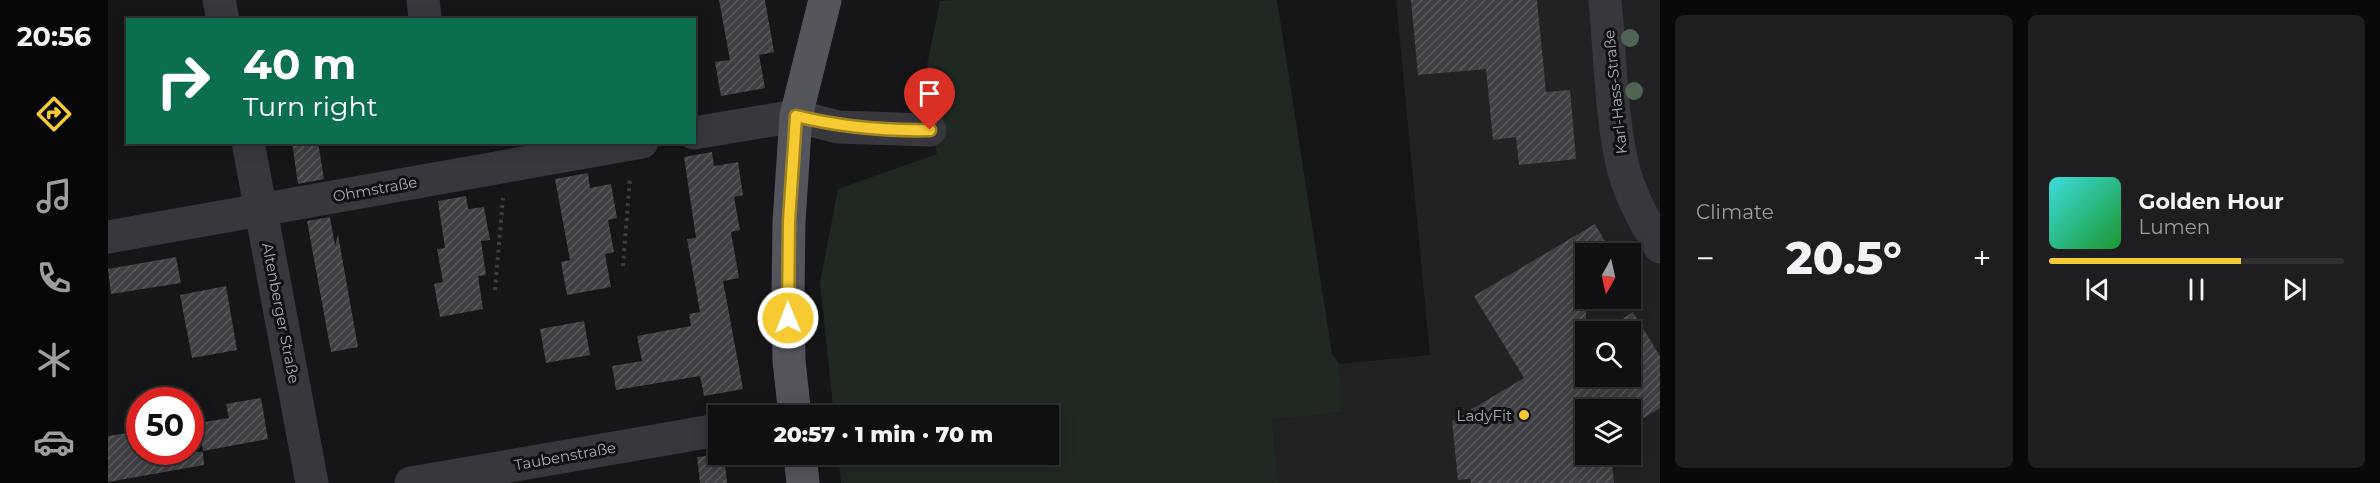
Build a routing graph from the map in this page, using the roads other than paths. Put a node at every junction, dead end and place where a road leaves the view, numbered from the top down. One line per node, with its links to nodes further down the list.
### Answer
1 (219, 0): 4 (street)
2 (825, 0): 5 (main road)
3 (1605, 0): 12 (street, Karl-Hass-Straße)
4 (223, 18)
5 (796, 116): 6 (street); 7 (street); 13 (main road)
6 (930, 130)
7 (696, 134)
8 (248, 144): 10 (street, Altenberger Straße)
9 (631, 144): 10 (street, Ohmstraße)
10 (261, 209): 11 (street, Ohmstraße); 16 (street, Altenberger Straße)
11 (108, 237)
12 (1660, 247)
13 (794, 405)
14 (708, 431): 17 (street, Taubenstraße)
15 (801, 465): 18 (main road)
16 (312, 483)
17 (411, 483)
18 (803, 483)

